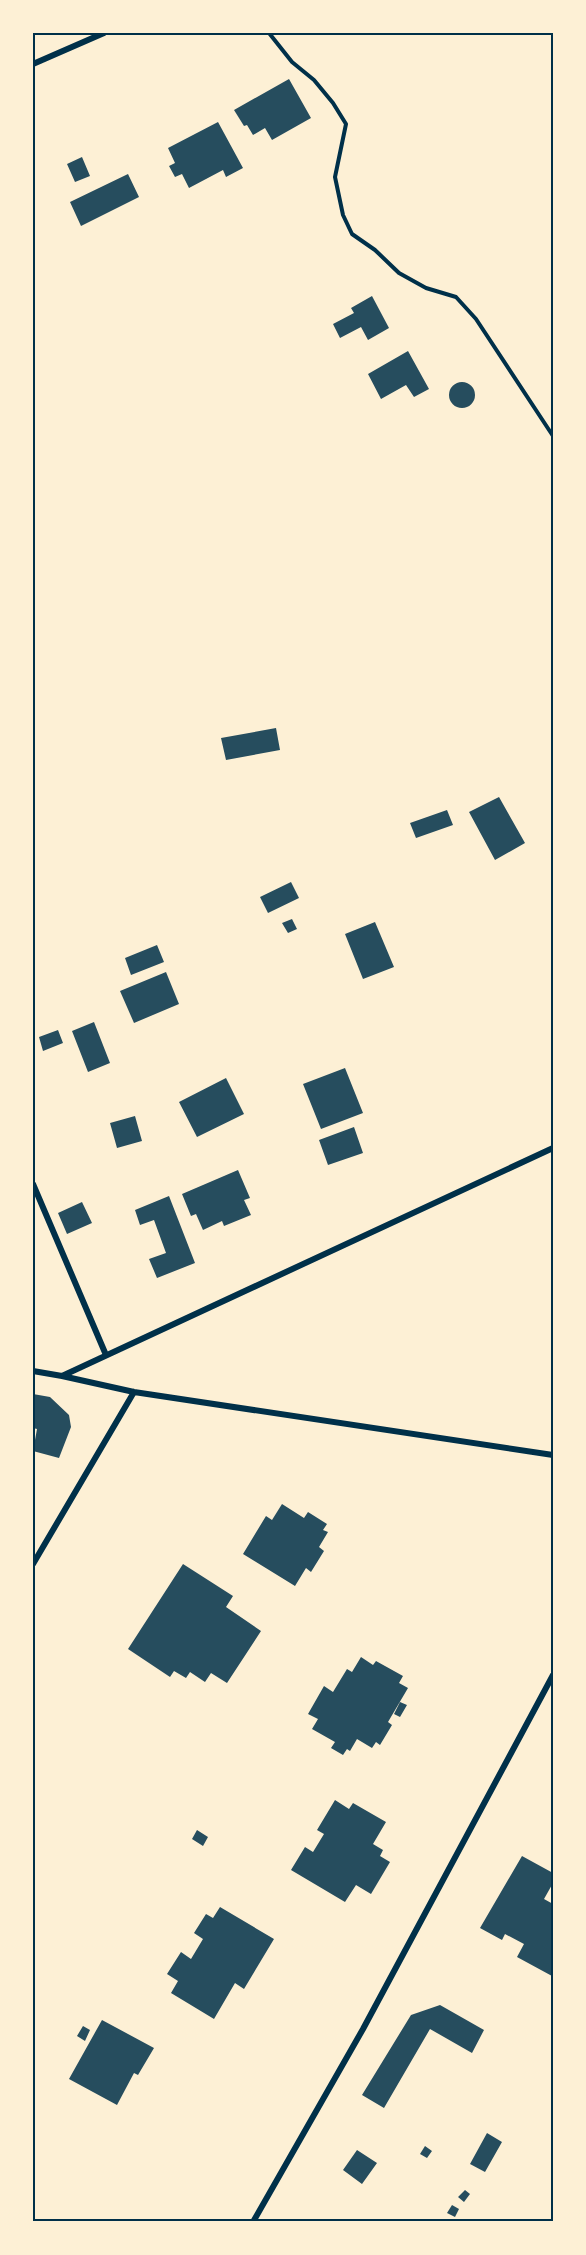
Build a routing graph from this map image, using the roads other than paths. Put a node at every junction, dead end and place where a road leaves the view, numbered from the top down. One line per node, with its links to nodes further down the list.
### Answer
1 (104, 33): 2 (street)
2 (33, 64)
3 (553, 1148): 5 (street)
4 (33, 1184): 5 (street)
5 (106, 1355): 7 (street)
6 (33, 1371): 7 (street)
7 (62, 1376): 8 (street)
8 (134, 1392): 9 (street); 10 (street)
9 (553, 1455)
10 (33, 1564)
11 (553, 1675): 12 (street)
12 (253, 2222)

